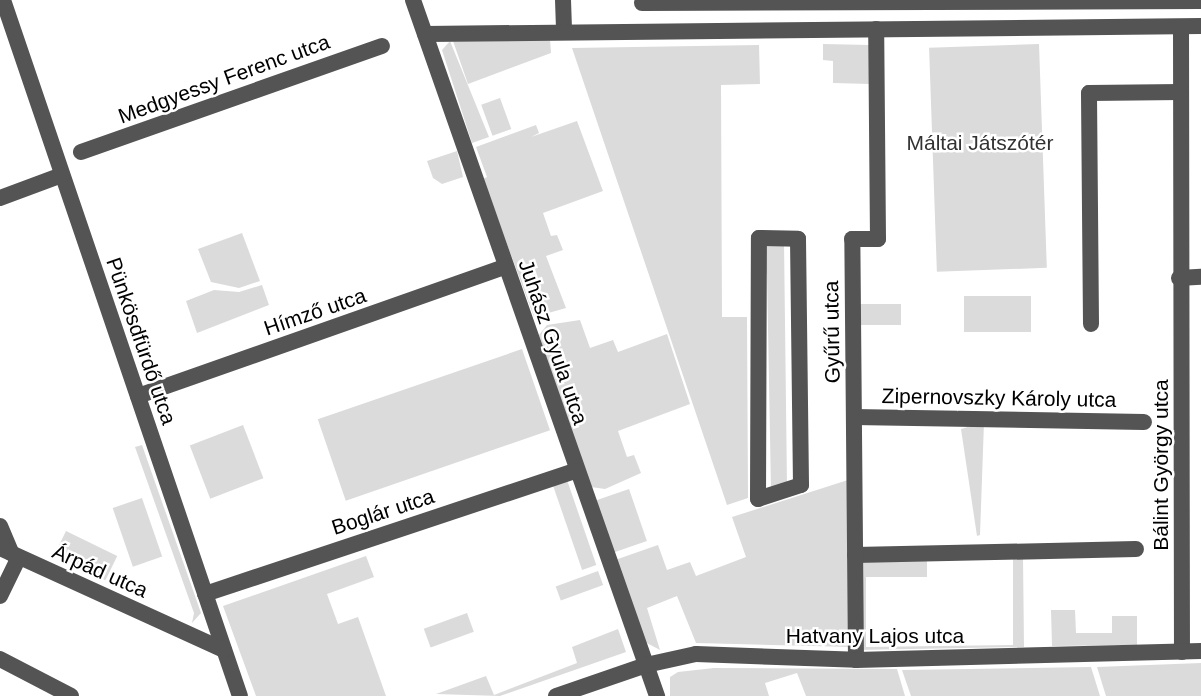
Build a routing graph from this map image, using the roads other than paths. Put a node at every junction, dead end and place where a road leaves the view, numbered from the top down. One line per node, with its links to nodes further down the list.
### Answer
1 (3, 0): 13 (street, Pünkösdfürdő utca)
2 (414, 0): 12 (street, Juhász Gyula utca)
3 (563, 0): 11 (street)
4 (1055, 1): 5 (street); 6 (street)
5 (1201, 1)
6 (642, 2): 10 (street)
7 (1201, 26): 8 (street)
8 (1181, 27): 9 (street); 15 (street, Bálint György utca)
9 (876, 29): 10 (street); 25 (street, Gyűrű utca)
10 (642, 30): 11 (street)
11 (564, 32): 12 (street)
12 (425, 34): 20 (street, Juhász Gyula utca)
13 (7, 35): 17 (street, Pünkösdfürdő utca)
14 (382, 46): 16 (street, Medgyessy Ferenc utca)
15 (1181, 92): 22 (street, Bálint György utca); 23 (street)
16 (81, 152)
17 (62, 175): 18 (street); 24 (street, Pünkösdfürdő utca)
18 (0, 198)
19 (759, 238): 19 (street, Gyűrű utca)
20 (505, 267): 24 (street, Hímző utca); 29 (street, Juhász Gyula utca)
21 (1201, 277): 22 (street)
22 (1179, 278): 27 (street, Bálint György utca)
23 (1091, 324)
24 (138, 396): 35 (street, Pünkösdfürdő utca)
25 (854, 417): 26 (street, Zipernovszky Károly utca); 33 (street, Gyűrű utca)
26 (1143, 422)
27 (1184, 468): 28 (street); 39 (street, Bálint György utca)
28 (1201, 468)
29 (575, 471): 35 (street, Boglár utca); 42 (street, Juhász Gyula utca)
30 (0, 526): 32 (street)
31 (1136, 549): 33 (street)
32 (10, 553): 34 (street); 36 (street, Árpád utca)
33 (855, 555): 41 (street, Gyűrű utca)
34 (0, 596)
35 (207, 601): 36 (street); 37 (street, Pünkösdfürdő utca)
36 (183, 631): 37 (street, Árpád utca)
37 (225, 650): 44 (street, Pünkösdfürdő utca)
38 (1201, 651): 39 (street, Hatvany Lajos utca)
39 (1182, 652): 41 (street, Hatvany Lajos utca)
40 (0, 659): 43 (street)
41 (856, 660): 42 (street, Hatvany Lajos utca)
42 (646, 665): 45 (street, Hatvany Lajos utca); 46 (street, Juhász Gyula utca)
43 (71, 696)
44 (240, 696)
45 (555, 696)
46 (657, 696)

